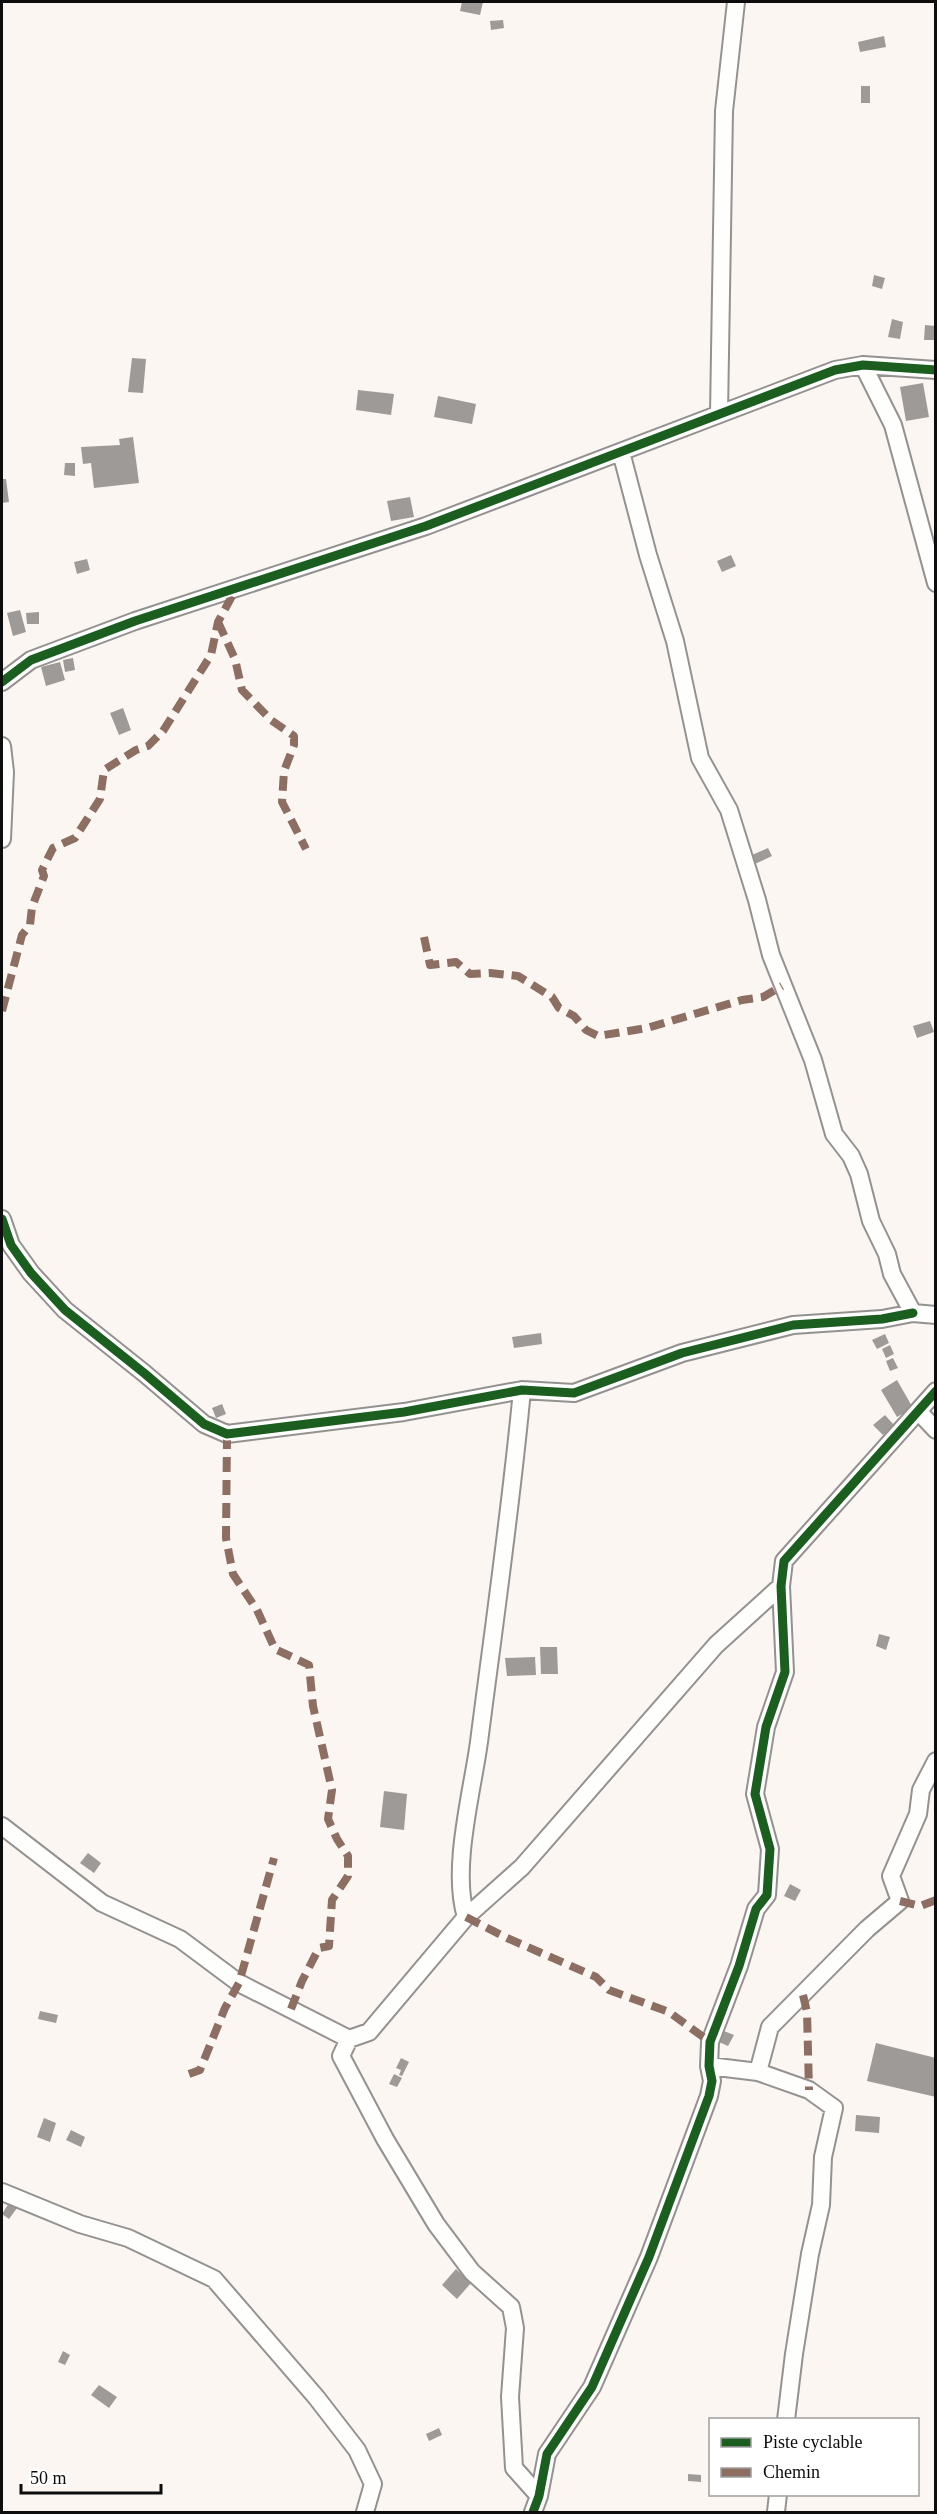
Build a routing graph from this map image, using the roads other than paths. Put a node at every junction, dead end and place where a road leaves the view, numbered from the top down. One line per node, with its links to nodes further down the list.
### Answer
1 (736, 2): 4 (street)
2 (863, 365): 3 (street); 4 (street); 6 (street)
3 (936, 370)
4 (720, 414): 5 (street)
5 (621, 452): 7 (street); 12 (street)
6 (936, 583)
7 (2, 682): 8 (street)
8 (2, 698)
9 (2, 746): 10 (street)
10 (2, 839)
11 (2, 1219): 14 (street)
12 (913, 1313): 13 (street); 14 (street)
13 (936, 1315)
14 (522, 1390): 21 (street)
15 (936, 1391): 16 (street)
16 (918, 1411): 17 (street); 18 (street)
17 (936, 1430)
18 (781, 1586): 21 (street); 23 (street)
19 (936, 1761): 24 (street)
20 (2, 1826): 22 (street)
21 (466, 1917): 22 (street)
22 (349, 2038): 27 (street)
23 (709, 2066): 24 (street); 27 (street)
24 (758, 2072): 26 (street)
25 (2, 2192): 29 (street)
26 (786, 2418)
27 (539, 2496): 30 (street)
28 (778, 2496): 31 (street)
29 (364, 2512)
30 (533, 2512)
31 (776, 2512)

